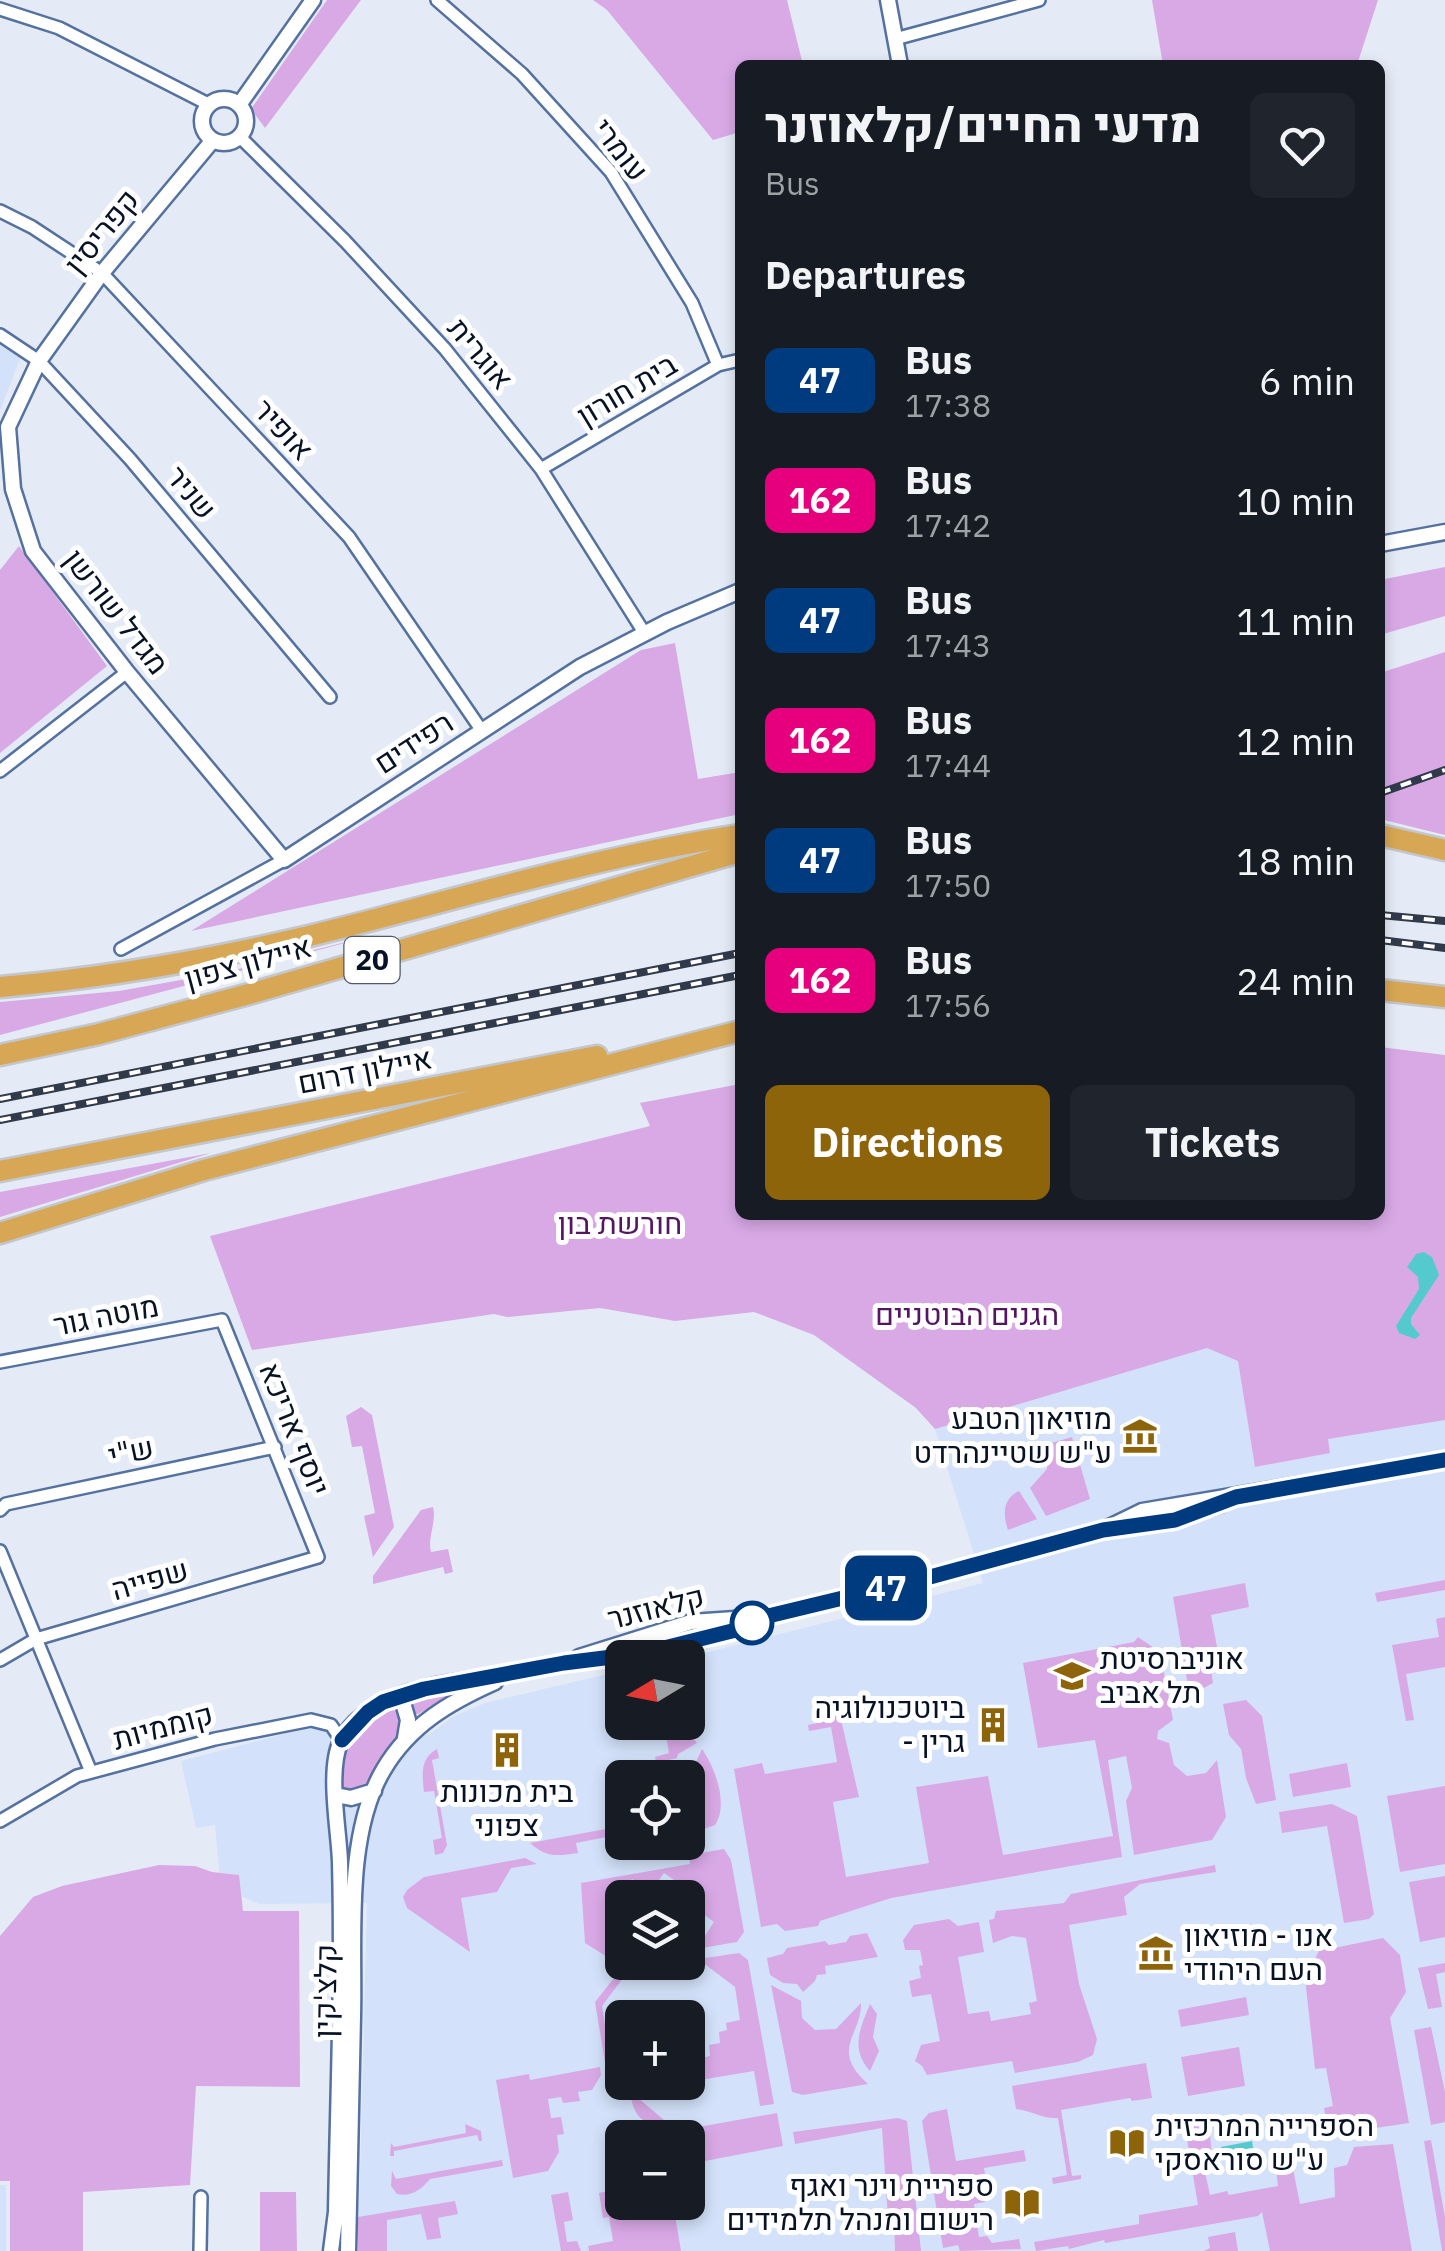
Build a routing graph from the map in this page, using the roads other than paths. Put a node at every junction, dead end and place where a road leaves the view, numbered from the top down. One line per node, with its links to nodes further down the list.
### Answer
1 (313, 0): 9 (street)
2 (437, 0): 17 (street, עומרי)
3 (888, 0): 6 (street)
4 (1039, 0): 6 (street)
5 (0, 9): 8 (street)
6 (896, 38): 7 (street)
7 (899, 60)
8 (210, 104): 9 (street); 11 (street)
9 (239, 105): 10 (street)
10 (240, 137): 11 (street); 18 (street, אוגרית)
11 (212, 140): 13 (street, קפריסין)
12 (0, 211): 13 (street, אופיר)
13 (102, 274): 15 (street, קפריסין); 25 (street, אופיר)
14 (0, 335): 15 (street, שניר)
15 (39, 361): 23 (street, מגדל שורשן); 24 (street, שניר)
16 (735, 361): 17 (street, בית חורון)
17 (718, 365): 18 (street, בית חורון)
18 (541, 470): 22 (street, אוגרית)
19 (1445, 532): 20 (street)
20 (1385, 543)
21 (735, 593): 22 (street, רפידים)
22 (644, 634): 25 (street, רפידים)
23 (127, 672): 26 (street); 31 (street, מגדל שורשן)
24 (330, 697)
25 (482, 731): 31 (street, רפידים)
26 (0, 771)
27 (735, 836): 33 (highway)
28 (1385, 836): 29 (highway)
29 (1445, 850)
30 (735, 853): 38 (highway, איילון צפון / 20)
31 (284, 860): 32 (street, רפידים)
32 (122, 949)
33 (0, 986)
34 (1385, 991): 35 (highway)
35 (1445, 997)
36 (735, 1030): 39 (highway, איילון דרום)
37 (735, 1030): 40 (highway)
38 (0, 1056)
39 (0, 1172)
40 (3, 1233)
41 (222, 1320): 42 (street, מוטה גור); 43 (street, יוסף אריכא)
42 (0, 1362)
43 (275, 1447): 45 (street, ש"י); 47 (street, יוסף אריכא)
44 (1445, 1460): 50 (street, קלאוזנר)
45 (0, 1510)
46 (0, 1551): 48 (street)
47 (318, 1557): 48 (street, שפייה)
48 (36, 1638): 49 (street, שפייה); 54 (street)
49 (0, 1660)
50 (510, 1676): 51 (street, קלאוזנר); 53 (street, קלאוזנר)
51 (401, 1696): 52 (street, קלאוזנר); 53 (street)
52 (342, 1740): 54 (street, קוממיות); 56 (street, קלצ'קין)
53 (403, 1744): 55 (street, קלצ'קין)
54 (91, 1772): 57 (street, קוממיות)
55 (374, 1792): 56 (street); 61 (street, קלצ'קין)
56 (336, 1795): 60 (street, קלצ'קין)
57 (0, 1821)
58 (201, 2197): 59 (street)
59 (200, 2251)
60 (332, 2251)
61 (348, 2251)

